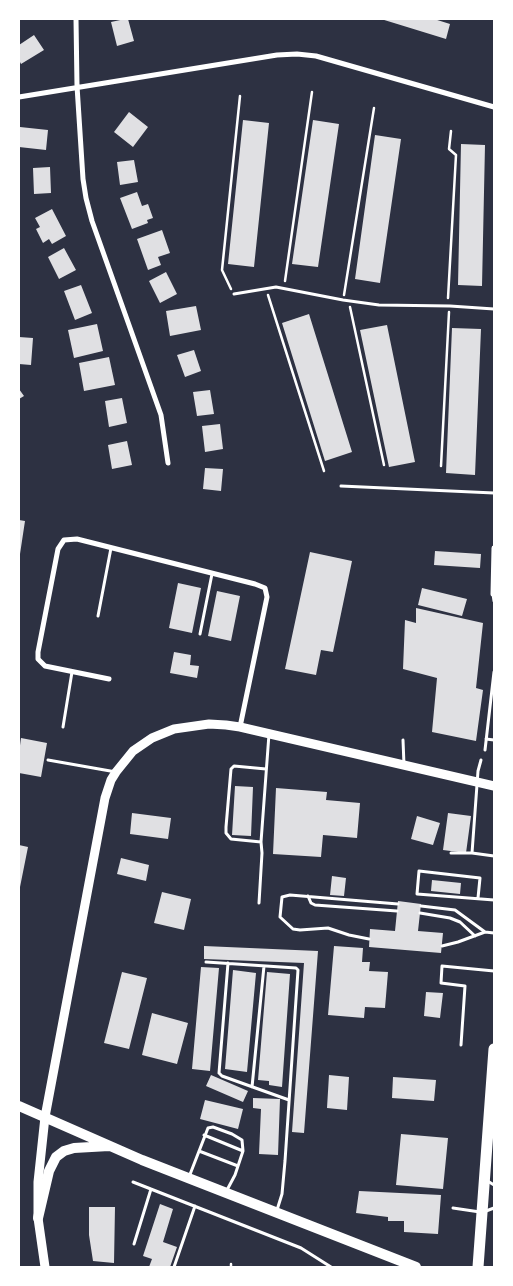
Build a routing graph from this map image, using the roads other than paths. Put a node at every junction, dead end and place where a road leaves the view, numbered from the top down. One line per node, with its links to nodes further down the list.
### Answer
1 (76, 19): 2 (street)
2 (76, 86): 3 (street); 4 (street); 7 (street)
3 (19, 97)
4 (494, 108)
5 (234, 294): 6 (lane)
6 (494, 309)
7 (168, 463)
8 (341, 486): 9 (lane)
9 (494, 493)
10 (111, 548): 12 (street); 15 (lane); 17 (street)
11 (494, 548): 13 (street)
12 (212, 573): 16 (lane); 22 (street)
13 (494, 594): 14 (lane)
14 (494, 601)
15 (98, 616)
16 (200, 634)
17 (72, 671): 19 (street); 21 (lane)
18 (494, 672): 20 (lane)
19 (109, 679)
20 (493, 704): 24 (lane)
21 (63, 727)
22 (240, 727): 23 (street); 32 (street)
23 (269, 733): 30 (street); 31 (lane)
24 (486, 739): 26 (lane); 27 (lane)
25 (403, 740): 30 (lane)
26 (494, 740)
27 (485, 750)
28 (48, 760): 32 (lane)
29 (481, 760): 33 (lane)
30 (404, 765): 33 (street)
31 (266, 768): 35 (lane); 35 (lane)
32 (116, 772): 62 (street)
33 (477, 783): 34 (street); 37 (lane)
34 (494, 786)
35 (261, 842): 42 (lane)
36 (451, 853): 37 (lane)
37 (472, 853): 38 (lane)
38 (494, 856)
39 (308, 896): 43 (lane); 45 (lane); 50 (lane)
40 (478, 898): 40 (lane); 41 (lane)
41 (494, 900)
42 (259, 903)
43 (398, 904)
44 (421, 906): 47 (lane)
45 (397, 911)
46 (420, 913): 49 (lane)
47 (485, 932): 48 (lane); 49 (lane)
48 (494, 933)
49 (475, 936): 51 (lane)
50 (370, 939)
51 (442, 946)
52 (206, 962): 53 (lane)
53 (228, 963): 54 (lane); 58 (lane)
54 (264, 966): 58 (lane); 60 (lane)
55 (494, 971): 56 (lane)
56 (461, 1044)
57 (494, 1049): 59 (main road)
58 (252, 1087): 60 (lane)
59 (492, 1096): 70 (main road)
60 (289, 1100): 77 (lane)
61 (19, 1106): 62 (main road)
62 (45, 1117): 64 (main road); 78 (street)
63 (204, 1135): 65 (lane); 66 (lane); 66 (lane)
64 (112, 1146): 68 (main road); 78 (main road)
65 (199, 1150): 67 (lane); 68 (lane)
66 (243, 1151): 67 (lane)
67 (238, 1166): 72 (lane)
68 (189, 1178): 72 (main road)
69 (133, 1182): 71 (lane)
70 (490, 1182): 76 (main road)
71 (151, 1189): 73 (lane); 79 (lane)
72 (225, 1193): 77 (main road)
73 (195, 1206): 81 (lane); 82 (lane)
74 (453, 1208): 76 (lane)
75 (494, 1208): 76 (lane)
76 (483, 1212): 84 (main road)
77 (276, 1213): 83 (main road)
78 (38, 1218): 80 (street)
79 (134, 1244)
80 (45, 1267)
81 (174, 1267)
82 (331, 1267)
83 (416, 1267)
84 (478, 1267)

